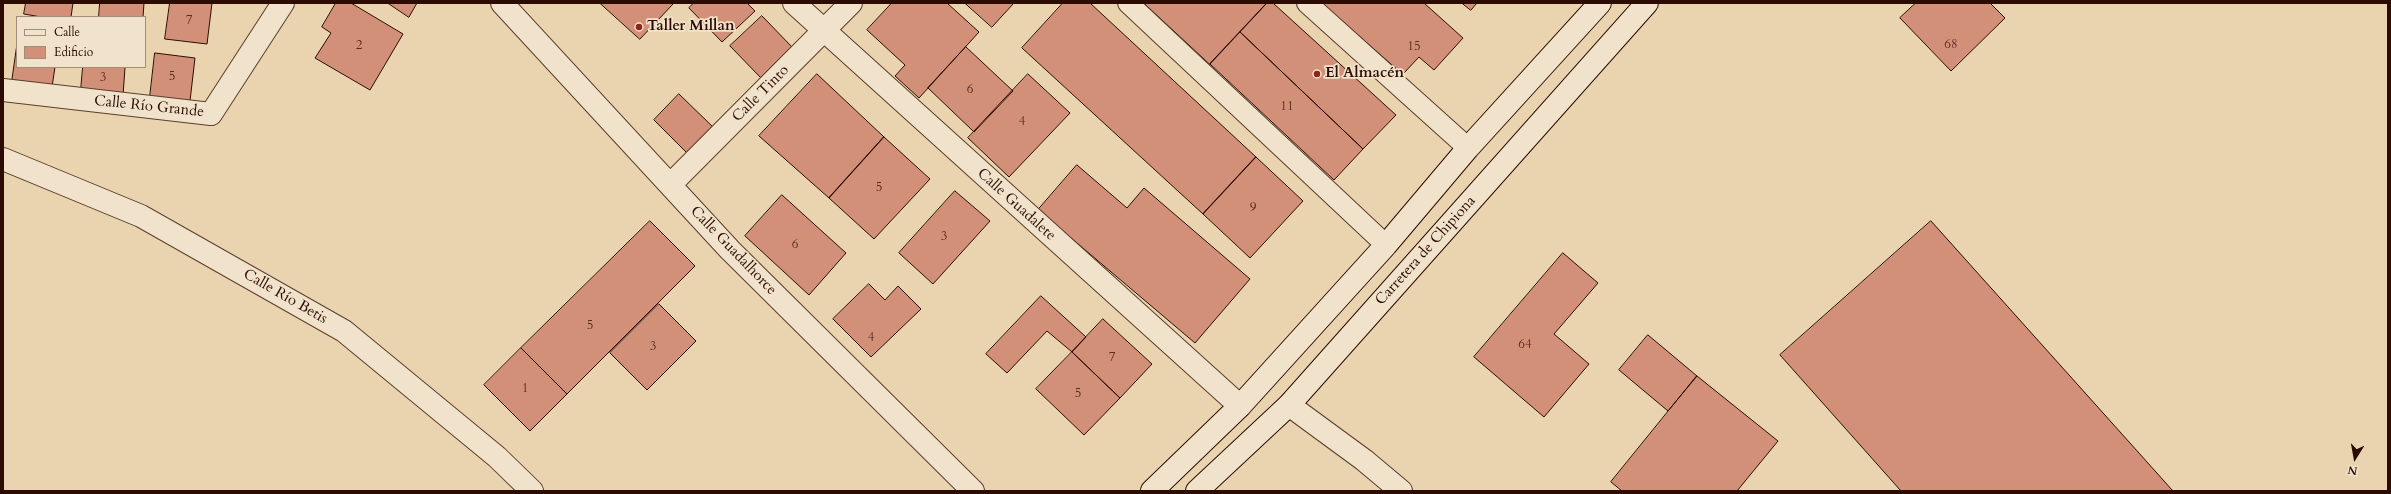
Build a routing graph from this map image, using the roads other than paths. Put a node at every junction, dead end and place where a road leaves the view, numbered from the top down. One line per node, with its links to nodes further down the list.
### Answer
1 (284, 3): 10 (street, Calle Río Grande)
2 (502, 3): 13 (street, Calle Guadalhorce)
3 (794, 3): 9 (street, Calle Guadalete)
4 (851, 3): 9 (street, Calle Tinto)
5 (1128, 3): 14 (lane)
6 (1307, 3): 11 (lane)
7 (1600, 3): 11 (street)
8 (1647, 3): 15 (street, Carretera de Chipiona)
9 (823, 31): 13 (street, Calle Tinto); 16 (street, Calle Guadalete)
10 (3, 90)
11 (1468, 148): 14 (street)
12 (3, 159): 17 (street, Calle Río Betis)
13 (670, 185): 18 (street, Calle Guadalhorce)
14 (1386, 245): 16 (street)
15 (1289, 405): 20 (street, Carretera de Chipiona); 21 (street)
16 (1240, 406): 19 (street)
17 (532, 491)
18 (973, 491)
19 (1152, 491)
20 (1197, 491)
21 (1401, 491)

